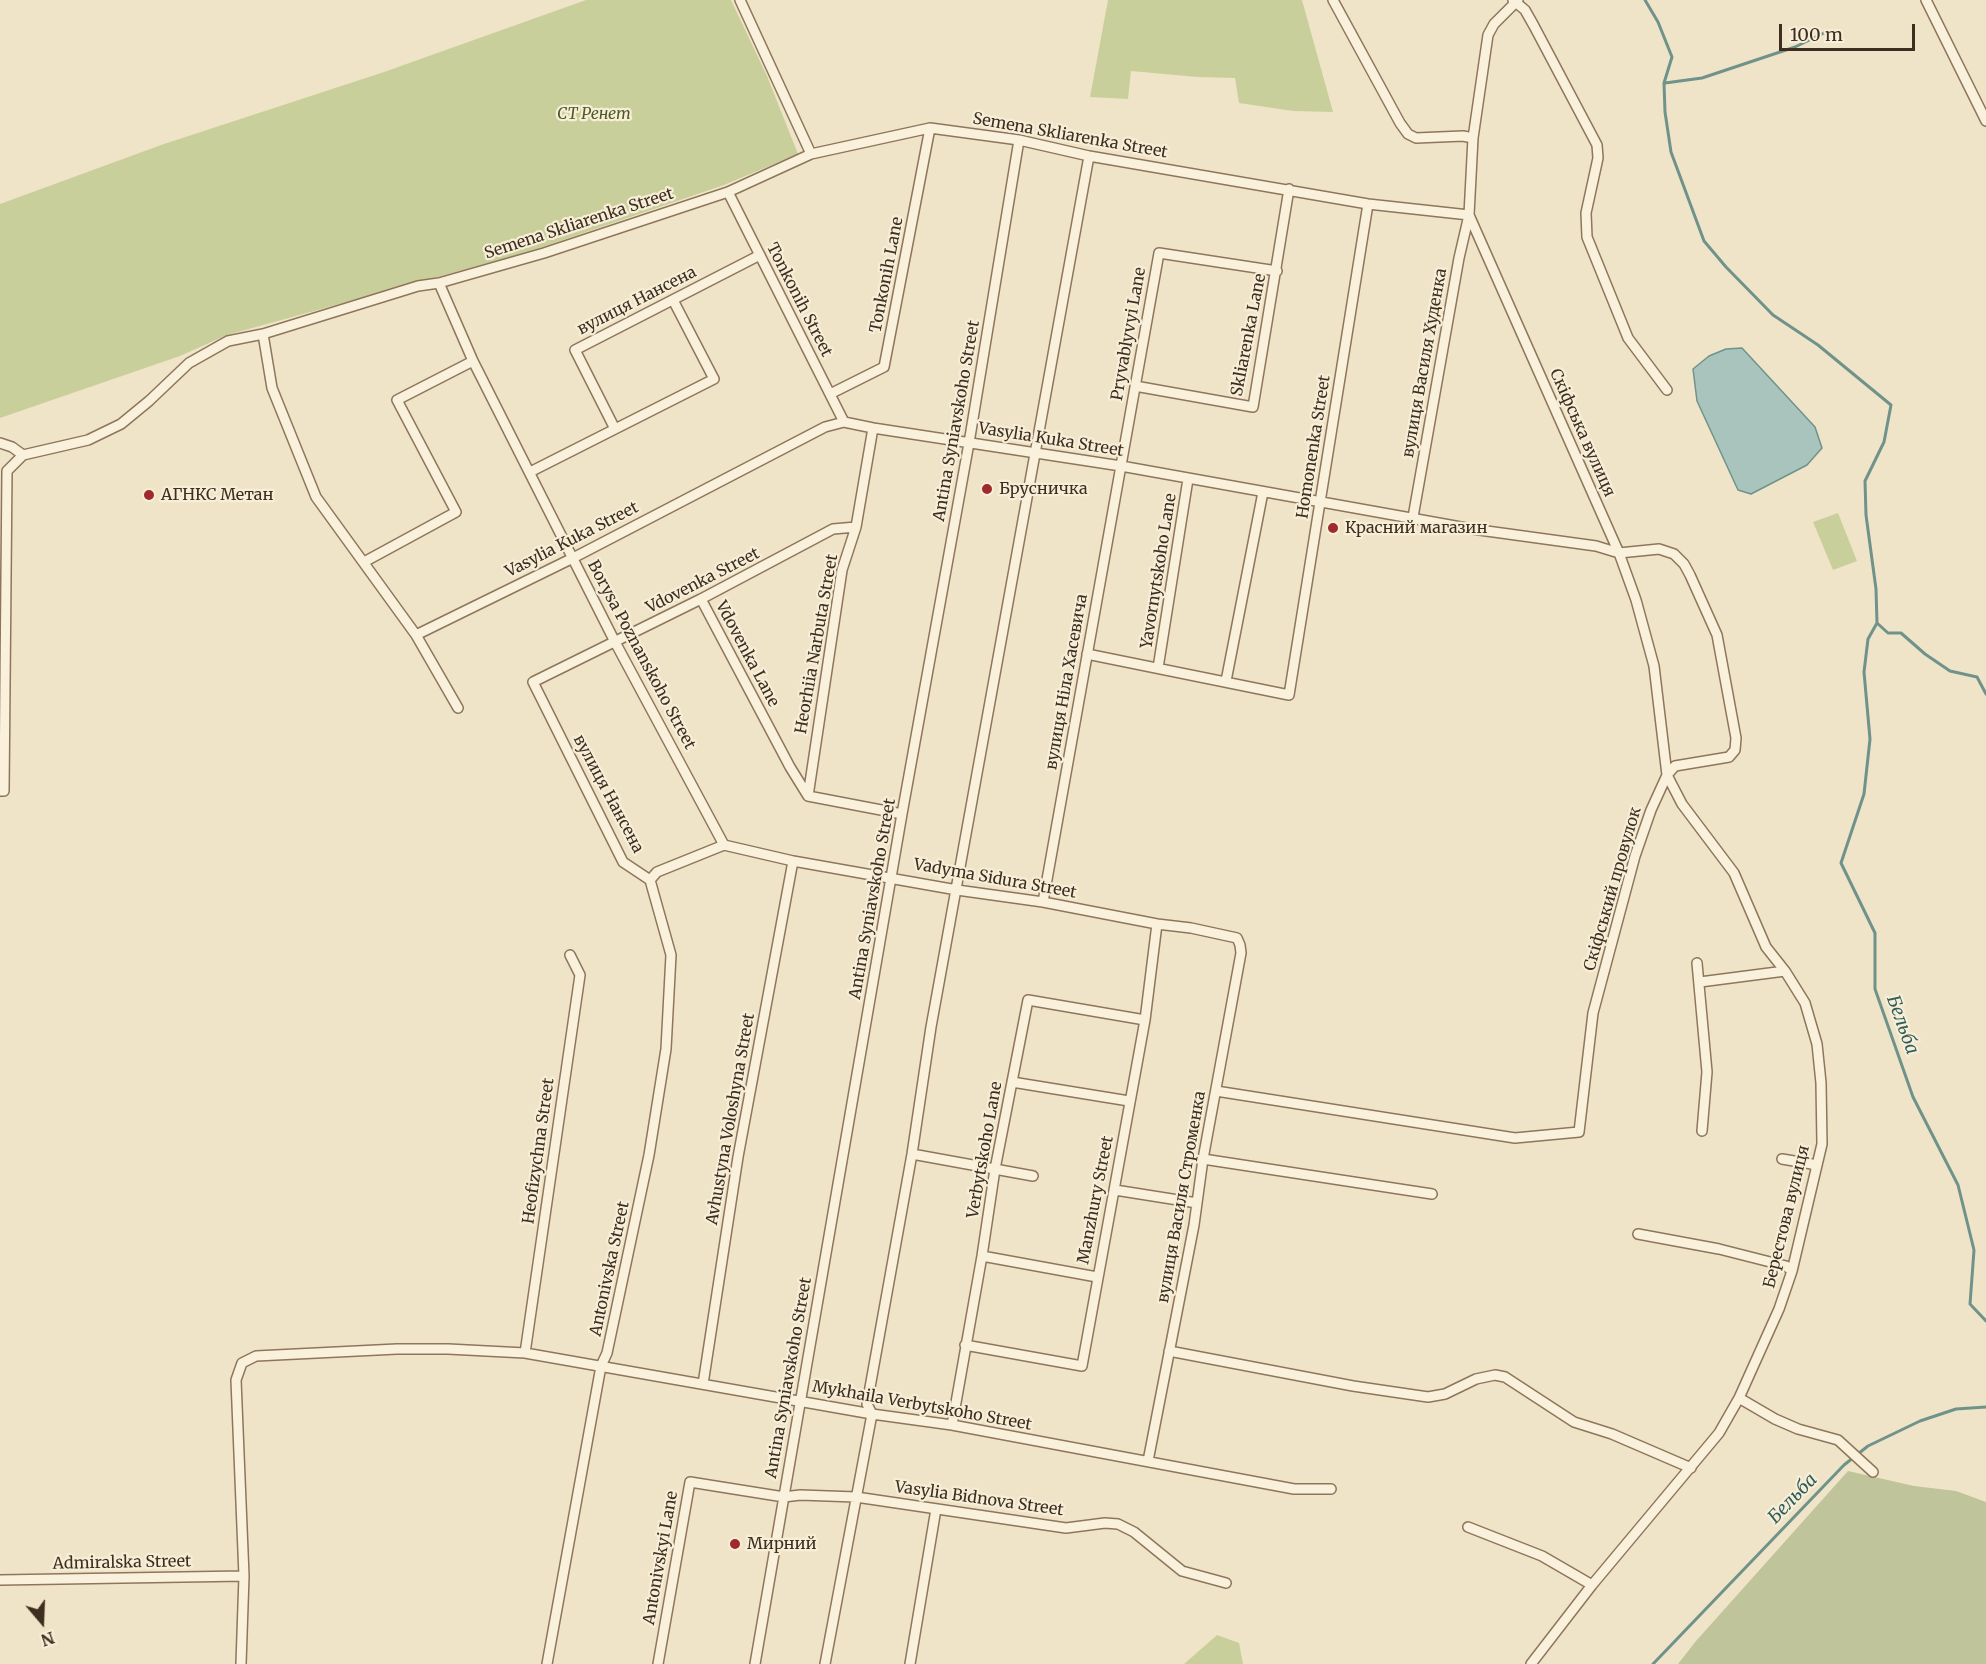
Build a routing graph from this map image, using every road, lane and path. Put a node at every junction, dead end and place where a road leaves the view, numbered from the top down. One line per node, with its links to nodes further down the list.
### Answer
1 (740, 0): 9 (street)
2 (1333, 0): 7 (street)
3 (1926, 0): 5 (street)
4 (1515, 1): 7 (street, Скіфська вулиця); 22 (street, Скіфська вулиця)
5 (1986, 121)
6 (930, 128): 8 (street, Semena Skliarenka Street); 9 (street, Semena Skliarenka Street); 23 (street, Tonkonih Lane)
7 (1473, 138): 14 (street, Скіфська вулиця)
8 (1019, 140): 10 (street, Semena Skliarenka Street); 28 (street, Antina Syniavskoho Street)
9 (811, 154): 12 (street, Semena Skliarenka Street)
10 (1089, 156): 11 (street, Semena Skliarenka Street); 29 (street)
11 (1289, 189): 13 (street, Semena Skliarenka Street); 16 (street, Skliarenka Lane)
12 (728, 192): 15 (street, Tonkonih Street); 17 (street, Semena Skliarenka Street)
13 (1368, 204): 14 (street, Semena Skliarenka Street); 35 (street, Homonenka Street)
14 (1469, 215): 36 (street, вулиця Василя Худенка); 38 (street, Скіфська вулиця)
15 (760, 255): 18 (street, вулиця Нансена); 23 (street, Tonkonih Street)
16 (1277, 271): 21 (street, Pryvablyvyi Lane); 21 (street, Skliarenka Lane)
17 (440, 282): 19 (street, Semena Skliarenka Street); 20 (street, Borysa Poznanskoho Street)
18 (673, 300): 26 (street); 26 (street, вулиця Нансена)
19 (263, 334): 30 (street, Semena Skliarenka Street); 40 (street)
20 (474, 361): 32 (street, Borysa Poznanskoho Street); 40 (street)
21 (1135, 386): 31 (street, Pryvablyvyi Lane)
22 (1667, 390)
23 (830, 394): 24 (street, Tonkonih Street)
24 (844, 422): 25 (street, Vasylia Kuka Street); 39 (street, Vasylia Kuka Street)
25 (873, 428): 28 (street, Vasylia Kuka Street); 37 (street, Heorhiia Narbuta Street)
26 (615, 429): 32 (street)
27 (0, 443): 30 (street)
28 (969, 443): 29 (street, Vasylia Kuka Street); 52 (street, Antina Syniavskoho Street)
29 (1035, 452): 31 (street, Vasylia Kuka Street); 57 (street)
30 (23, 455): 50 (street)
31 (1121, 466): 33 (street, Vasylia Kuka Street); 44 (street, вулиця Ніла Хасевича)
32 (530, 472): 39 (street, Borysa Poznanskoho Street)
33 (1188, 479): 34 (street, Vasylia Kuka Street); 45 (street, Yavornytskoho Lane)
34 (1263, 492): 35 (street, Vasylia Kuka Street); 46 (street)
35 (1321, 503): 36 (street, Vasylia Kuka Street); 46 (street, Homonenka Street)
36 (1413, 518): 38 (street, Vasylia Kuka Street)
37 (856, 527): 41 (street, Vdovenka Street); 51 (street, Heorhiia Narbuta Street)
38 (1619, 553): 49 (street); 49 (street)
39 (573, 558): 42 (street, Vasylia Kuka Street); 43 (street, Borysa Poznanskoho Street)
40 (364, 562): 42 (street)
41 (701, 599): 43 (street, Vdovenka Street); 51 (street, Vdovenka Lane)
42 (416, 635): 48 (street)
43 (615, 642): 47 (street, Vdovenka Street); 53 (street, Borysa Poznanskoho Street)
44 (1087, 654): 45 (street); 58 (street, вулиця Ніла Хасевича)
45 (1158, 668): 46 (street)
46 (1226, 681)
47 (533, 682): 56 (street, вулиця Нансена)
48 (458, 708)
49 (1667, 775): 63 (street, Берестова вулиця); 67 (street, Скіфський провулок)
50 (0, 791)
51 (808, 796): 52 (street)
52 (902, 814): 55 (street, Antina Syniavskoho Street)
53 (724, 845): 54 (street, Vadyma Sidura Street); 56 (street)
54 (793, 861): 55 (street, Vadyma Sidura Street); 87 (street, Avhustyna Voloshyna Street)
55 (892, 877): 57 (street, Vadyma Sidura Street); 89 (street, Antina Syniavskoho Street)
56 (650, 880): 86 (street, Antonivska Street)
57 (957, 890): 58 (street, Vadyma Sidura Street); 70 (street)
58 (1043, 902): 59 (street, Vadyma Sidura Street)
59 (1157, 924): 60 (street, Vadyma Sidura Street); 65 (street, Manzhury Street)
60 (1237, 938): 67 (street, вулиця Василя Строменка)
61 (570, 955): 85 (street, Heofizychna Street)
62 (1697, 963): 64 (street)
63 (1785, 971): 64 (street); 73 (street, Берестова вулиця)
64 (1700, 982): 69 (street)
65 (1145, 1020): 66 (street, Verbytskoho Lane); 68 (street, Manzhury Street)
66 (1012, 1082): 68 (street); 74 (street, Verbytskoho Lane)
67 (1216, 1091): 71 (street, вулиця Василя Строменка)
68 (1129, 1101): 76 (street, Manzhury Street)
69 (1702, 1131)
70 (912, 1154): 74 (street); 90 (street)
71 (1203, 1159): 77 (street); 78 (street, вулиця Василя Строменка)
72 (1782, 1159): 73 (street)
73 (1816, 1167): 81 (street, Берестова вулиця)
74 (995, 1169): 75 (street); 80 (street, Verbytskoho Lane)
75 (1033, 1176)
76 (1115, 1190): 78 (street); 82 (street, Manzhury Street)
77 (1432, 1194)
78 (1197, 1203): 84 (street, вулиця Василя Строменка)
79 (1638, 1234): 81 (street)
80 (982, 1256): 82 (street); 83 (street, Verbytskoho Lane)
81 (1792, 1270): 88 (street, Берестова вулиця)
82 (1097, 1277): 83 (street, Manzhury Street)
83 (965, 1345): 91 (street, Verbytskoho Lane)
84 (1169, 1351): 92 (street, вулиця Василя Строменка); 93 (street)
85 (525, 1353): 86 (street, Mykhaila Verbytskoho Street); 100 (street, Mykhaila Verbytskoho Street)
86 (601, 1366): 87 (street, Mykhaila Verbytskoho Street); 105 (street, Antonivska Street)
87 (703, 1384): 89 (street, Mykhaila Verbytskoho Street)
88 (1739, 1398): 93 (street, Берестова вулиця); 94 (street)
89 (800, 1400): 90 (street, Mykhaila Verbytskoho Street); 96 (street, Antina Syniavskoho Street)
90 (872, 1414): 91 (street, Mykhaila Verbytskoho Street); 97 (street)
91 (952, 1425): 92 (street, Mykhaila Verbytskoho Street)
92 (1148, 1461): 95 (street, Mykhaila Verbytskoho Street)
93 (1691, 1468): 103 (street)
94 (1869, 1469)
95 (1330, 1489)
96 (784, 1497): 97 (street, Vasylia Bidnova Street); 106 (street, Antonivskyi Lane); 107 (street, Antina Syniavskoho Street)
97 (856, 1497): 98 (street, Vasylia Bidnova Street); 108 (street)
98 (936, 1509): 102 (street, Vasylia Bidnova Street); 109 (street)
99 (1468, 1527): 103 (street)
100 (244, 1576): 101 (street, Admiralska Street); 104 (street)
101 (0, 1581)
102 (1226, 1583)
103 (1592, 1585): 110 (street)
104 (241, 1664)
105 (547, 1664)
106 (658, 1664)
107 (755, 1664)
108 (825, 1664)
109 (910, 1664)
110 (1531, 1664)

